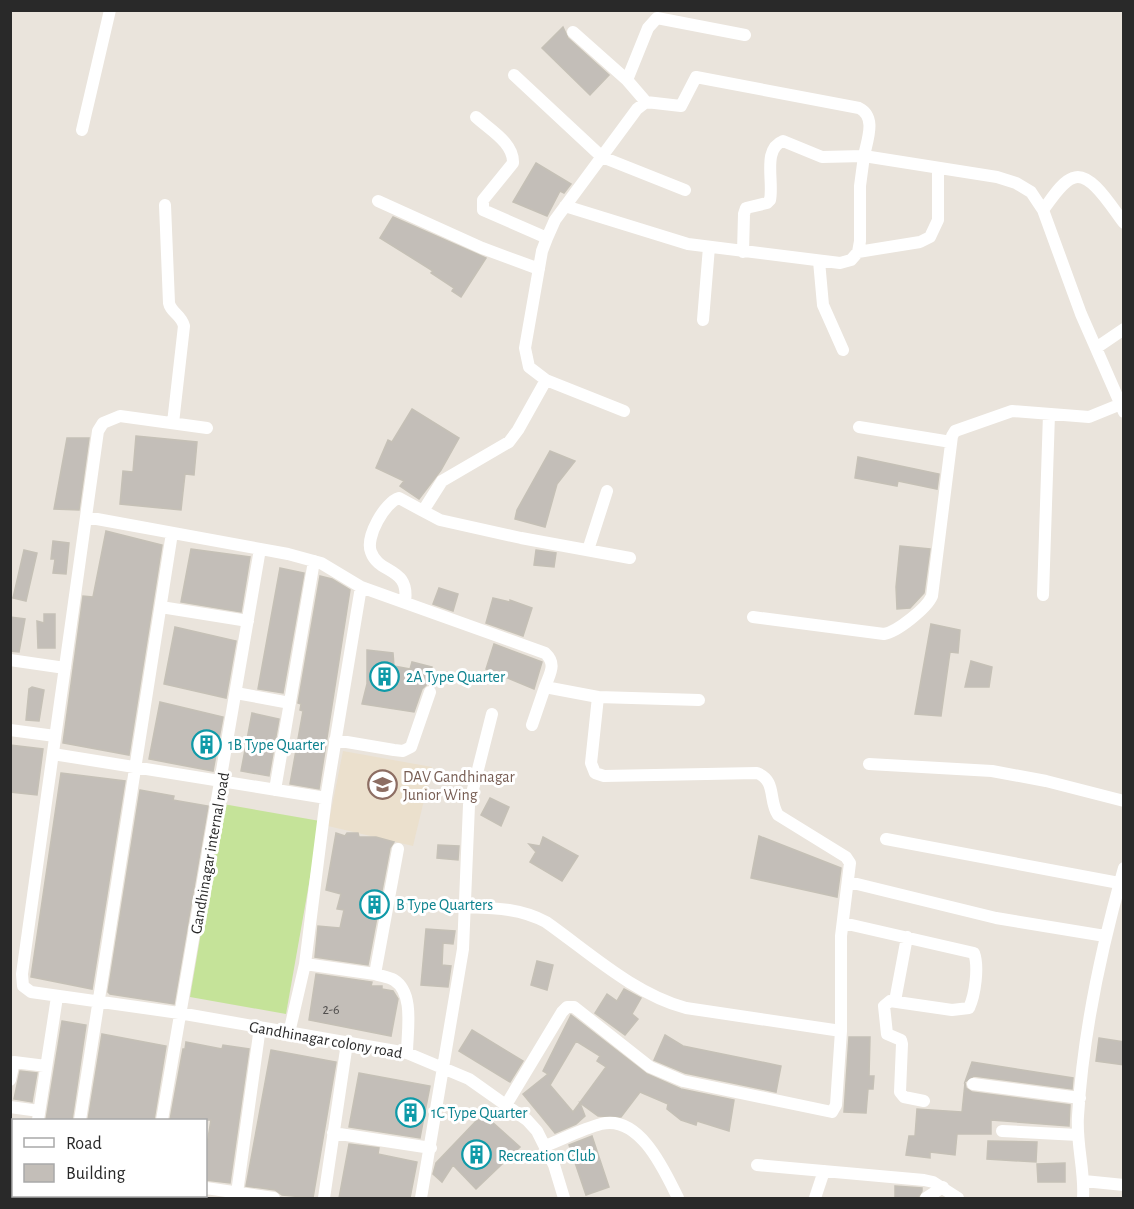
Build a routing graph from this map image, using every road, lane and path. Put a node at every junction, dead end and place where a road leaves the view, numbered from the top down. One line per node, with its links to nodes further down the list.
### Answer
1 (110, 10): 8 (street)
2 (573, 32): 5 (street)
3 (745, 35): 5 (street)
4 (514, 75): 10 (street)
5 (627, 80): 6 (street)
6 (646, 102): 9 (street); 10 (street)
7 (476, 117): 18 (street)
8 (82, 130)
9 (864, 156): 11 (street); 20 (street); 21 (street)
10 (602, 157): 12 (street); 15 (street)
11 (938, 168): 16 (street); 21 (street)
12 (685, 190)
13 (378, 201): 23 (street)
14 (165, 205): 32 (street)
15 (565, 206): 18 (street); 19 (street)
16 (1043, 210): 17 (street); 26 (street)
17 (1124, 224)
18 (547, 238): 23 (street)
19 (709, 247): 20 (street); 24 (street)
20 (743, 252): 22 (street)
21 (858, 252): 22 (street)
22 (819, 261): 27 (street)
23 (539, 269): 28 (street)
24 (703, 320)
25 (1124, 329): 26 (street)
26 (1096, 348): 29 (street)
27 (843, 350)
28 (546, 380): 30 (street); 37 (street)
29 (1122, 408): 31 (street)
30 (624, 411)
31 (1049, 414): 35 (street); 45 (street)
32 (173, 423): 34 (street); 38 (street)
33 (859, 427): 35 (street)
34 (207, 428)
35 (951, 442): 48 (street)
36 (607, 491): 41 (street)
37 (423, 511): 41 (street); 46 (street)
38 (87, 517): 39 (street); 51 (street)
39 (172, 533): 40 (street); 47 (street)
40 (260, 549): 43 (street); 49 (street, Gandhinagar internal road)
41 (588, 550): 42 (street)
42 (630, 558)
43 (314, 561): 44 (street); 57 (street)
44 (361, 586): 46 (street); 62 (street)
45 (1043, 595)
46 (405, 602): 52 (street)
47 (161, 607): 49 (street); 65 (street)
48 (753, 617)
49 (248, 621): 54 (street, Gandhinagar internal road)
50 (10, 660): 51 (street)
51 (65, 669): 61 (street)
52 (545, 687): 55 (street); 59 (street)
53 (430, 692): 62 (street)
54 (236, 693): 57 (street); 66 (street, Gandhinagar internal road)
55 (598, 697): 56 (street); 73 (street)
56 (699, 700)
57 (290, 703): 67 (street)
58 (492, 714): 75 (street)
59 (532, 725)
60 (10, 730): 61 (street)
61 (55, 736): 63 (street)
62 (335, 740): 68 (street)
63 (53, 754): 65 (street); 81 (street, Gandhinagar colony road)
64 (869, 764): 69 (street)
65 (136, 767): 66 (street); 83 (street)
66 (222, 782): 67 (street); 84 (street, Gandhinagar internal road)
67 (275, 790): 68 (street)
68 (326, 798): 79 (street)
69 (1124, 801)
70 (885, 839): 74 (street)
71 (398, 849): 80 (street)
72 (1124, 868): 74 (street)
73 (849, 882): 76 (street); 77 (street)
74 (1119, 883): 77 (street)
75 (465, 907): 86 (street); 91 (street)
76 (843, 923): 78 (street); 86 (street)
77 (1105, 936): 94 (street)
78 (907, 937): 82 (street); 82 (street)
79 (305, 964): 80 (street); 87 (street)
80 (375, 974): 89 (street)
81 (57, 997): 83 (street, Gandhinagar colony road); 90 (street)
82 (895, 1001): 95 (street)
83 (98, 1002): 84 (street, Gandhinagar colony road); 99 (street)
84 (179, 1013): 85 (street, Gandhinagar colony road); 100 (street, Gandhinagar internal road)
85 (260, 1027): 87 (street, Gandhinagar colony road); 112 (street)
86 (841, 1031): 96 (street)
87 (290, 1032): 88 (street, Gandhinagar colony road)
88 (347, 1043): 89 (street, Gandhinagar colony road); 102 (street)
89 (407, 1053): 91 (street, Gandhinagar colony road)
90 (46, 1066): 92 (street); 98 (street)
91 (442, 1067): 96 (street, Gandhinagar colony road); 105 (street)
92 (10, 1080)
93 (973, 1084): 94 (street)
94 (1080, 1098): 103 (street)
95 (924, 1101)
96 (506, 1105): 104 (street, Gandhinagar colony road)
97 (10, 1107): 98 (street)
98 (38, 1116)
99 (80, 1119)
100 (162, 1119)
101 (1002, 1131): 103 (street)
102 (333, 1133): 105 (street); 114 (street)
103 (1078, 1135): 108 (street)
104 (545, 1146): 116 (street, Gandhinagar colony road); 117 (street)
105 (431, 1148): 115 (street)
106 (757, 1165): 107 (street)
107 (824, 1171): 110 (street); 118 (street)
108 (1084, 1181): 109 (street); 121 (street)
109 (1124, 1185)
110 (943, 1187): 119 (street); 120 (street)
111 (207, 1188): 112 (street)
112 (237, 1193): 113 (street)
113 (274, 1198)
114 (324, 1198)
115 (421, 1198)
116 (564, 1198)
117 (678, 1198)
118 (815, 1198)
119 (926, 1198)
120 (958, 1198)
121 (1079, 1198)

